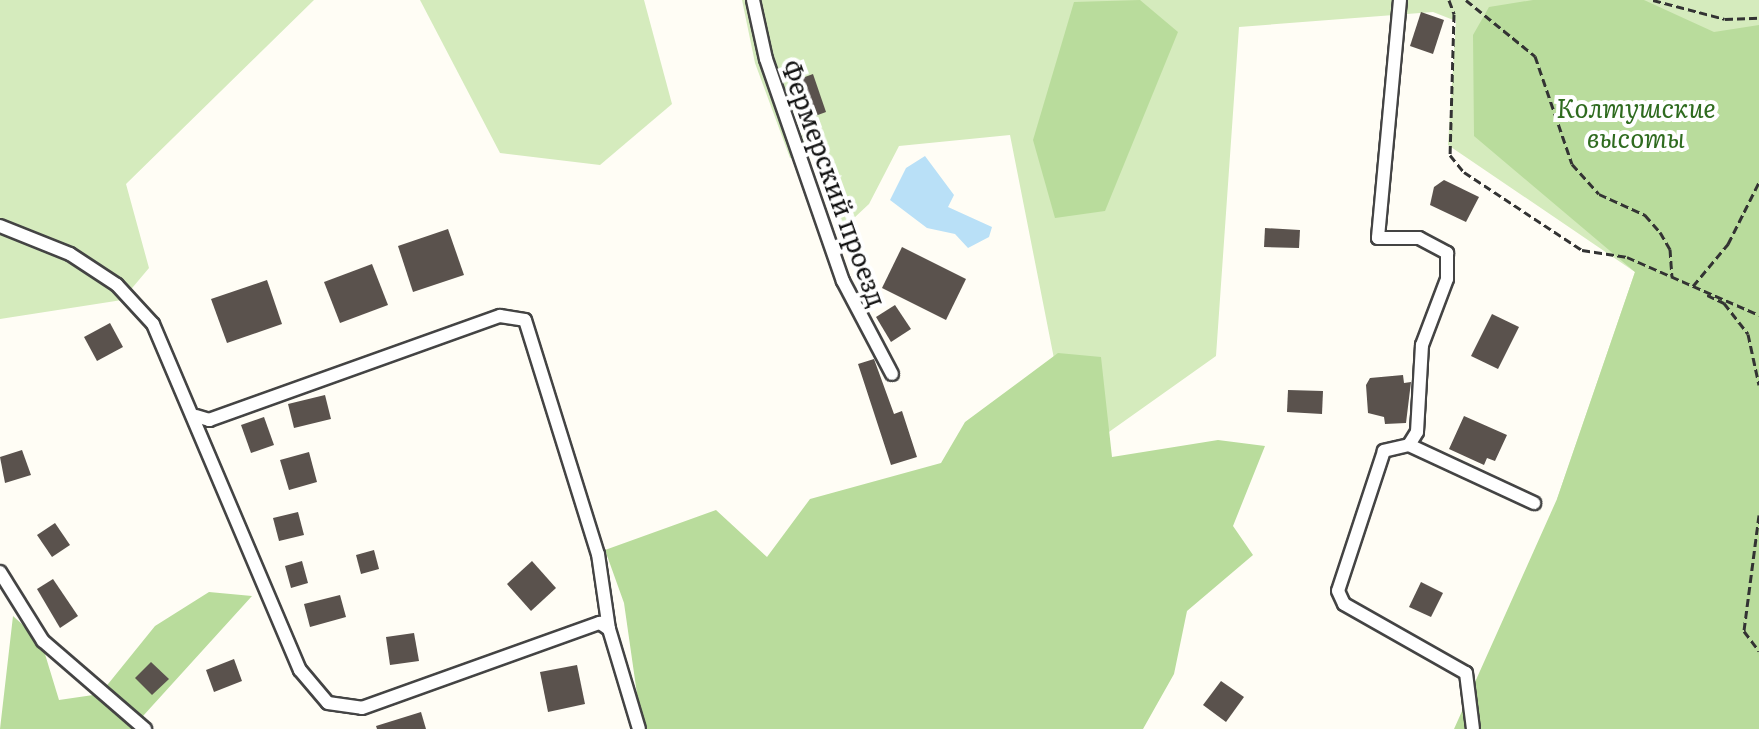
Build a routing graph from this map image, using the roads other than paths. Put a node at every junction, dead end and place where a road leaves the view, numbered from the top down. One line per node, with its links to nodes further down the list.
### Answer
1 (753, 0): 4 (street, Фермерский проезд)
2 (1400, 0): 6 (street)
3 (0, 226): 5 (street)
4 (892, 374)
5 (196, 416): 9 (street); 9 (street)
6 (1409, 445): 7 (street); 12 (street)
7 (1534, 503)
8 (0, 572): 10 (street)
9 (609, 629): 11 (street)
10 (145, 729)
11 (639, 729)
12 (1473, 729)

